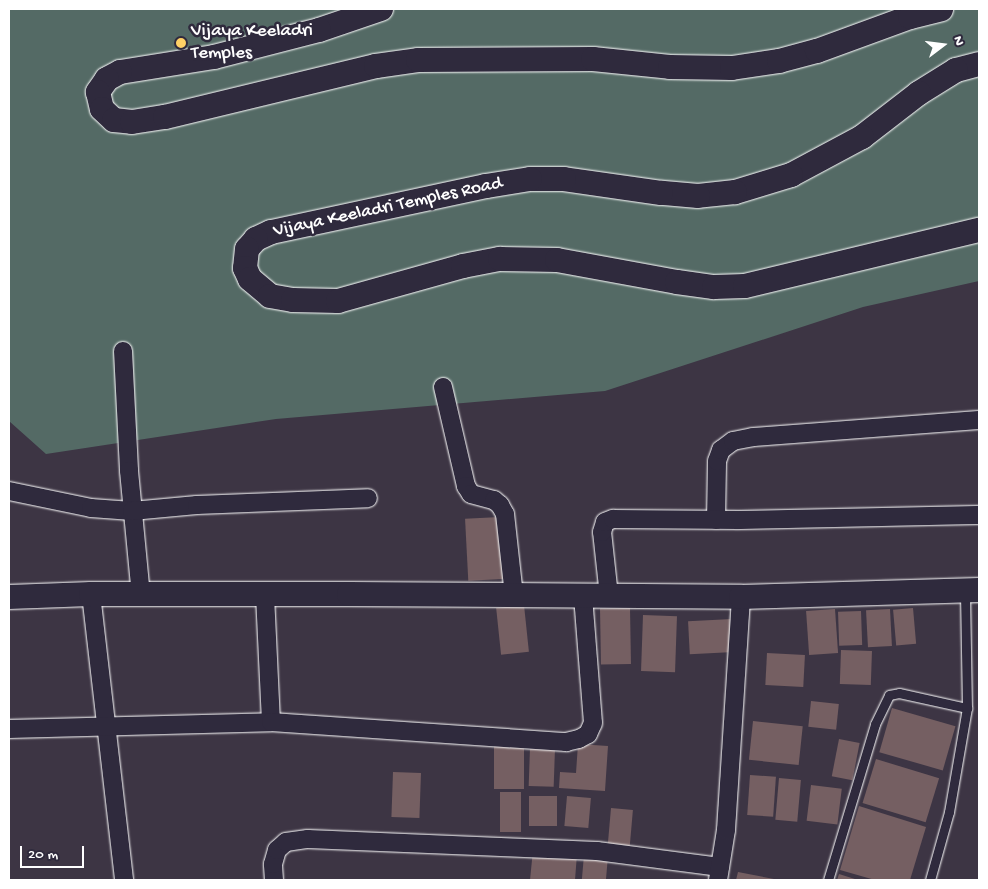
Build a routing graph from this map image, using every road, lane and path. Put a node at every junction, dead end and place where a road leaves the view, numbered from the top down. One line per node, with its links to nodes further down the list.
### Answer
1 (381, 9): 2 (street)
2 (941, 9)
3 (979, 64): 4 (street, Vijaya Keeladri Temples Road)
4 (979, 230)
5 (123, 351): 10 (street)
6 (443, 387): 17 (street)
7 (979, 420): 12 (street)
8 (9, 491): 10 (street)
9 (368, 498): 10 (street)
10 (132, 511): 15 (street)
11 (979, 515): 12 (street)
12 (716, 520): 19 (street)
13 (972, 591): 21 (street); 22 (lane)
14 (91, 594): 15 (street); 20 (street); 24 (street)
15 (141, 595): 16 (street)
16 (265, 595): 17 (street); 23 (street)
17 (514, 596): 18 (street)
18 (583, 596): 19 (street); 23 (street)
19 (609, 596): 21 (street)
20 (9, 597)
21 (741, 597): 26 (street)
22 (967, 708): 29 (lane); 30 (lane)
23 (271, 722): 24 (street)
24 (106, 728): 25 (street); 27 (street)
25 (9, 730)
26 (719, 874): 28 (street)
27 (124, 880)
28 (274, 880)
29 (828, 880)
30 (930, 880)

